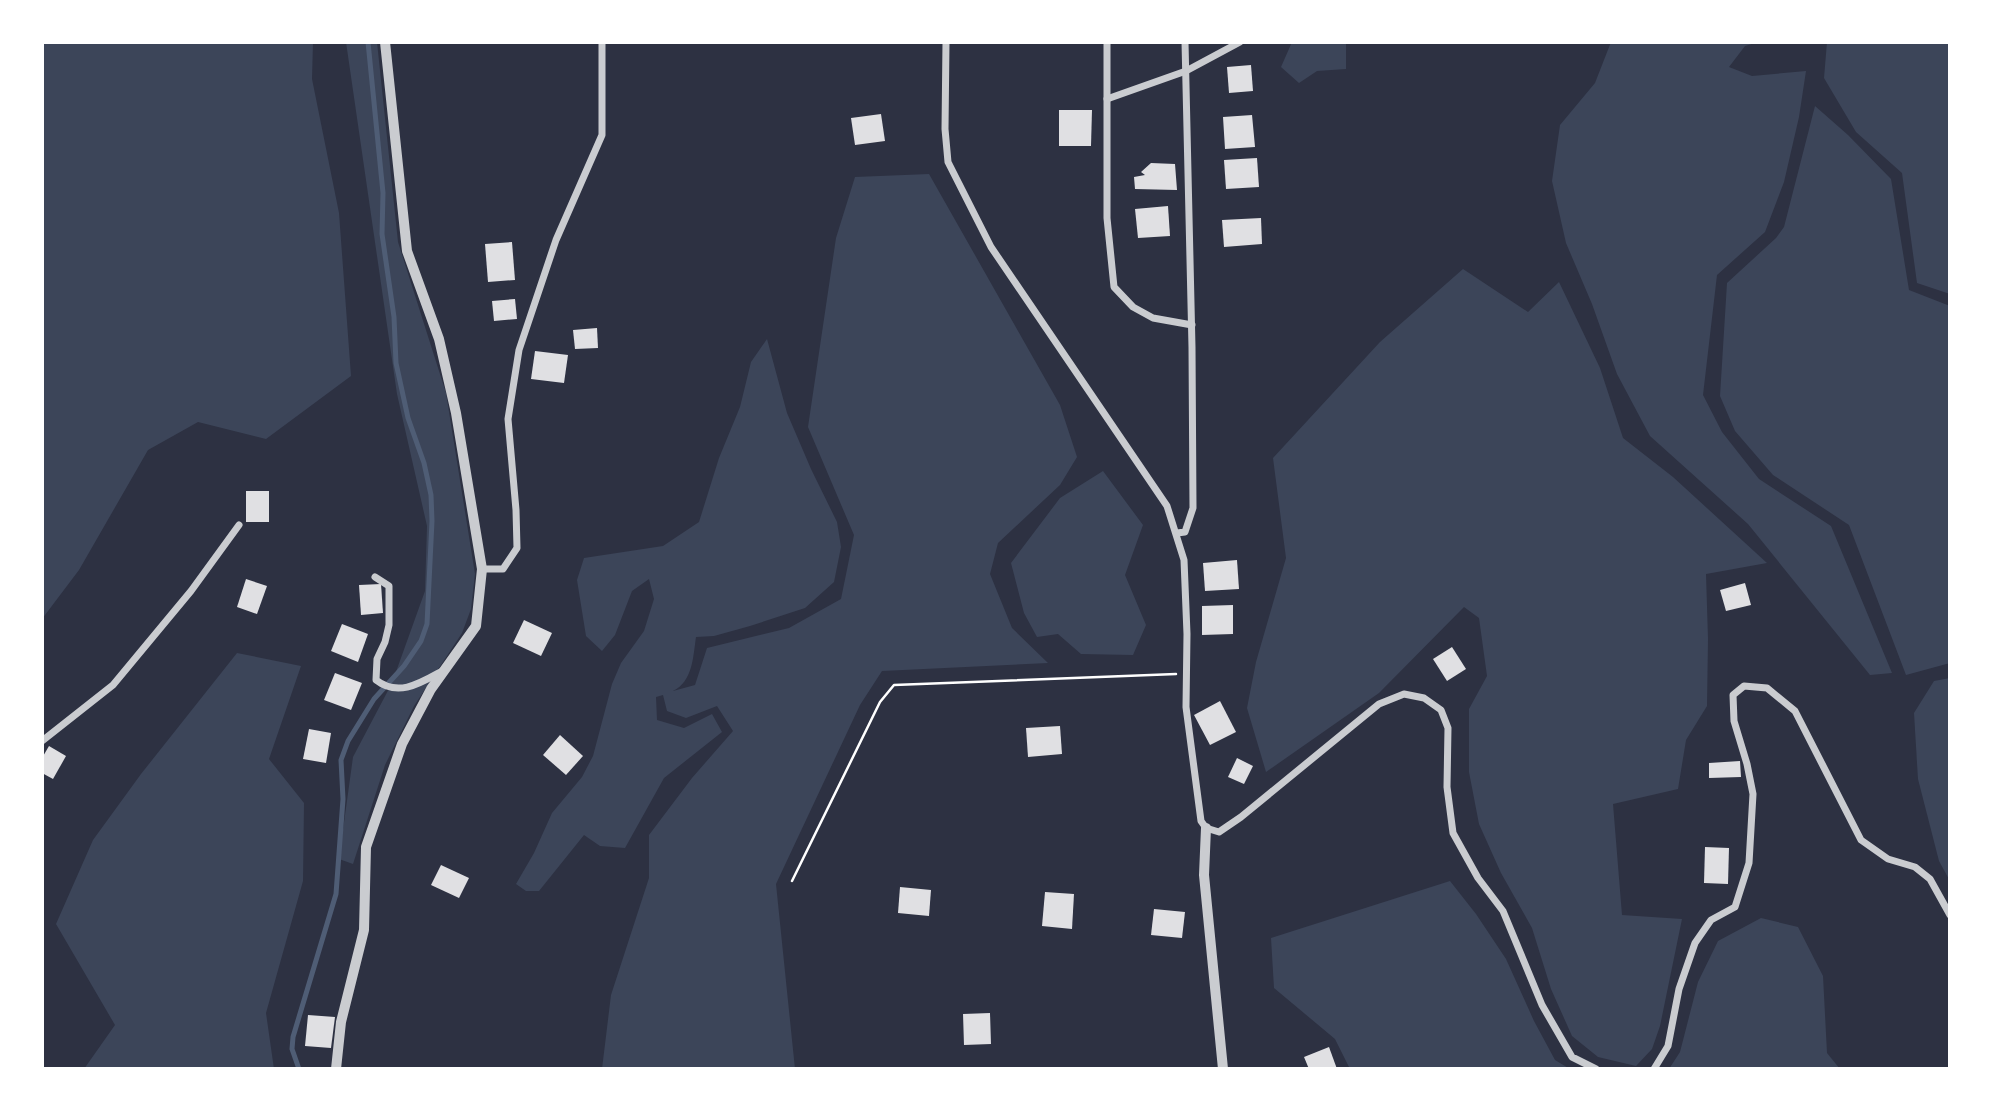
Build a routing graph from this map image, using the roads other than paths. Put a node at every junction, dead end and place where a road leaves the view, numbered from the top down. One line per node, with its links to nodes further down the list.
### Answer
1 (384, 42): 12 (street)
2 (602, 42): 12 (street)
3 (946, 42): 11 (street)
4 (1107, 42): 8 (street)
5 (1185, 42): 7 (street)
6 (1240, 42): 7 (street)
7 (1186, 71): 8 (street); 9 (street)
8 (1107, 99): 9 (street)
9 (1192, 325): 11 (street)
10 (239, 525): 15 (street)
11 (1177, 533): 16 (street)
12 (482, 569): 14 (street)
13 (375, 577): 14 (street)
14 (444, 670): 18 (street)
15 (42, 741)
16 (1206, 828): 19 (street); 20 (street)
17 (1950, 915): 21 (street)
18 (336, 1069)
19 (1223, 1069)
20 (1596, 1069)
21 (1654, 1069)

